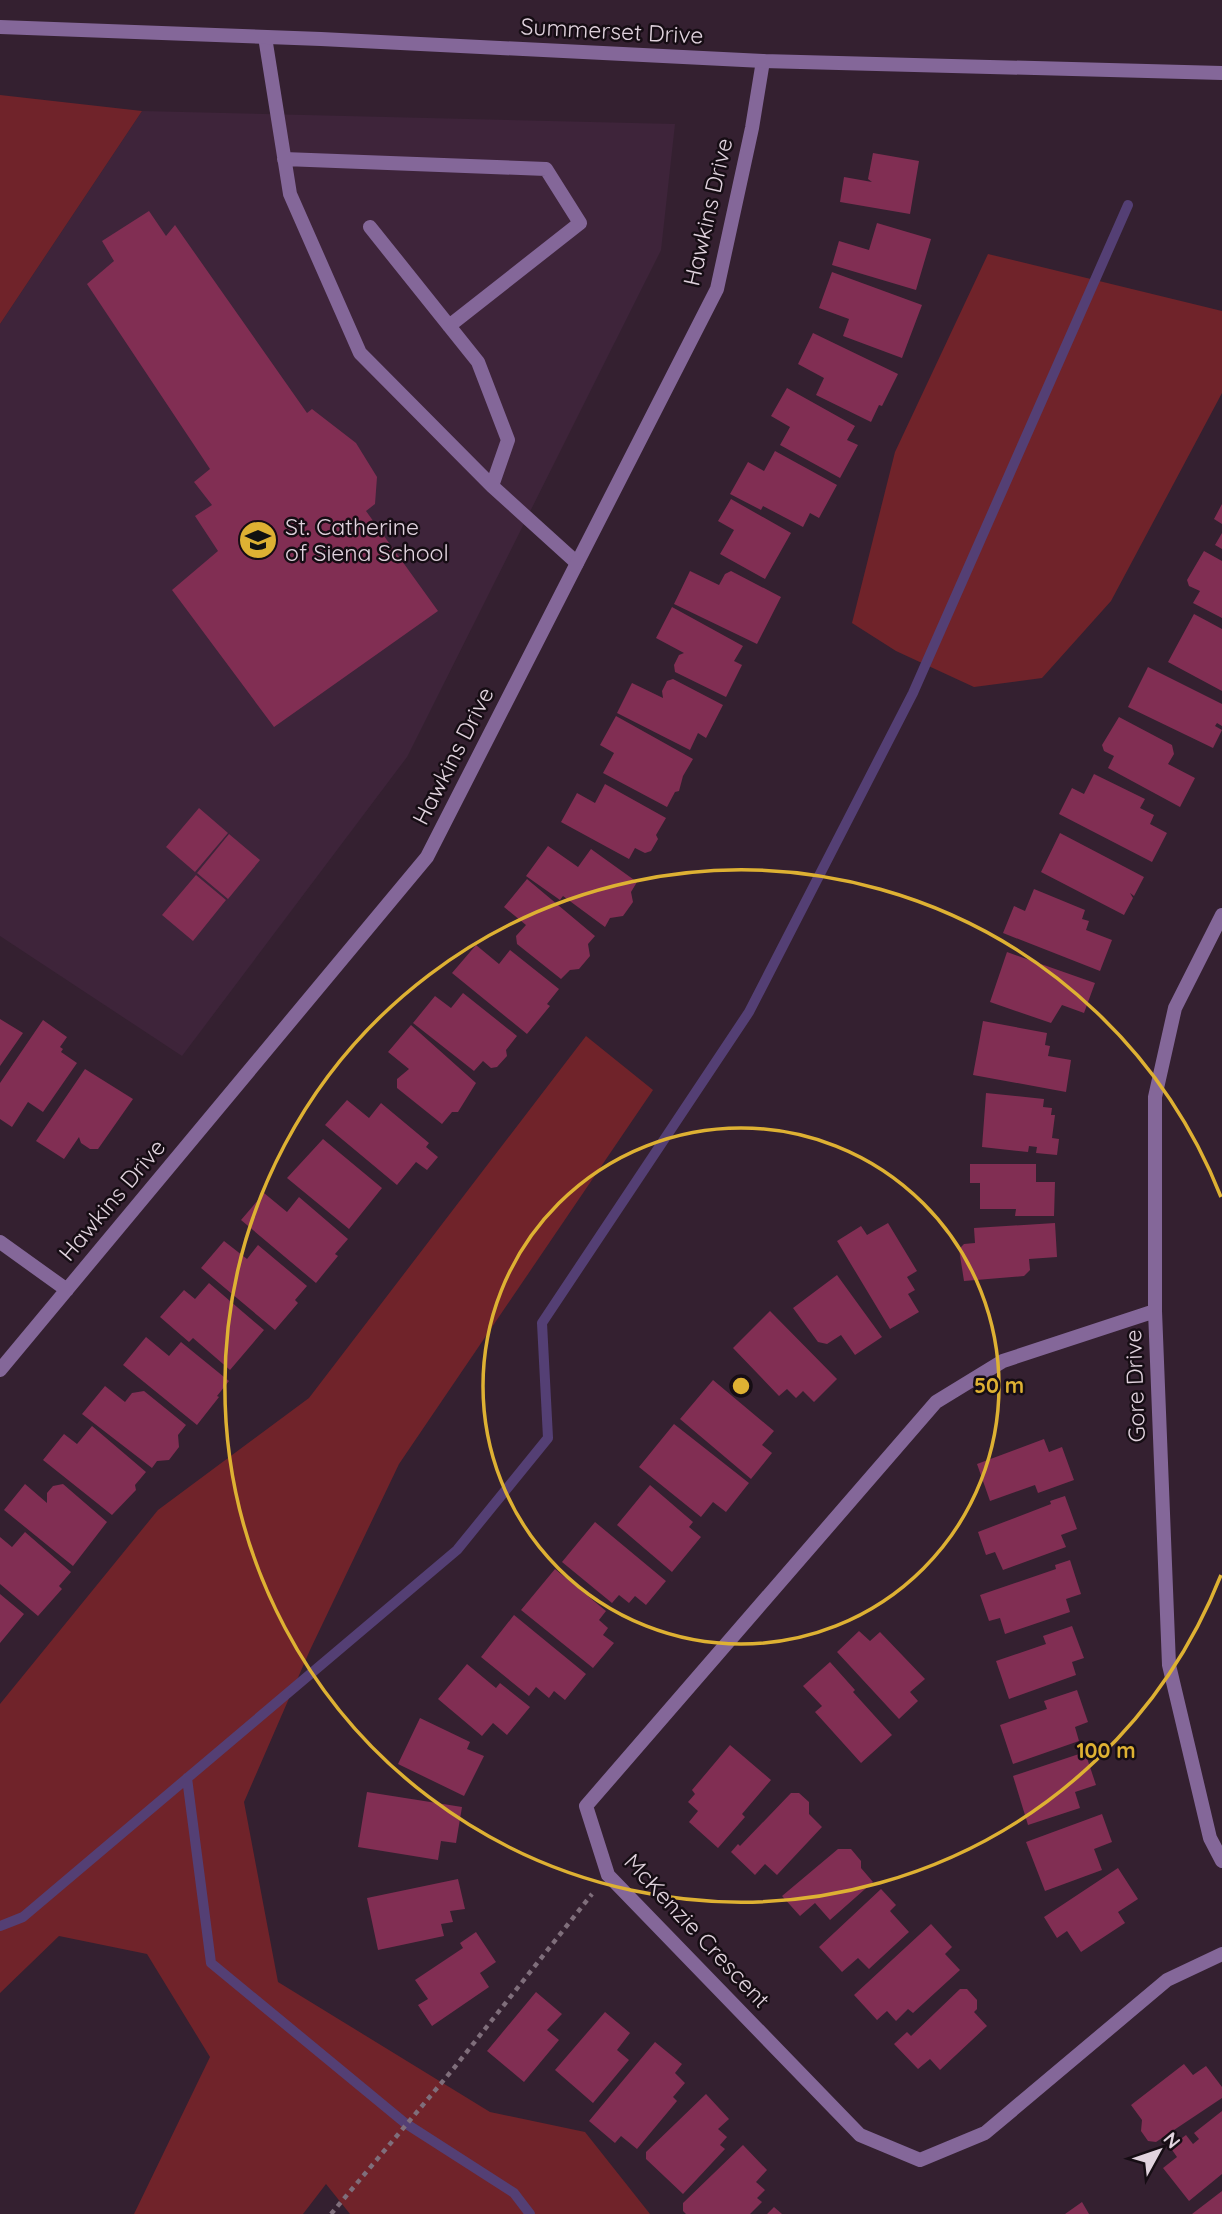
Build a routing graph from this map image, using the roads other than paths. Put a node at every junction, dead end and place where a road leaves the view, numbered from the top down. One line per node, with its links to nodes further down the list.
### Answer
1 (0, 27): 2 (street, Summerset Drive)
2 (265, 37): 3 (street, Summerset Drive); 5 (street)
3 (763, 61): 4 (street, Summerset Drive); 9 (street, Hawkins Drive)
4 (1222, 73)
5 (284, 159): 7 (street); 8 (street)
6 (370, 227): 7 (street)
7 (449, 326): 8 (street)
8 (492, 486): 9 (street)
9 (578, 563): 12 (street, Hawkins Drive)
10 (1222, 915): 13 (street, Gore Drive)
11 (0, 1242): 12 (street)
12 (67, 1290): 14 (street, Hawkins Drive)
13 (1155, 1311): 15 (street, Gore Drive); 16 (street, McKenzie Crescent)
14 (0, 1370)
15 (1222, 1861)
16 (1222, 1954)

